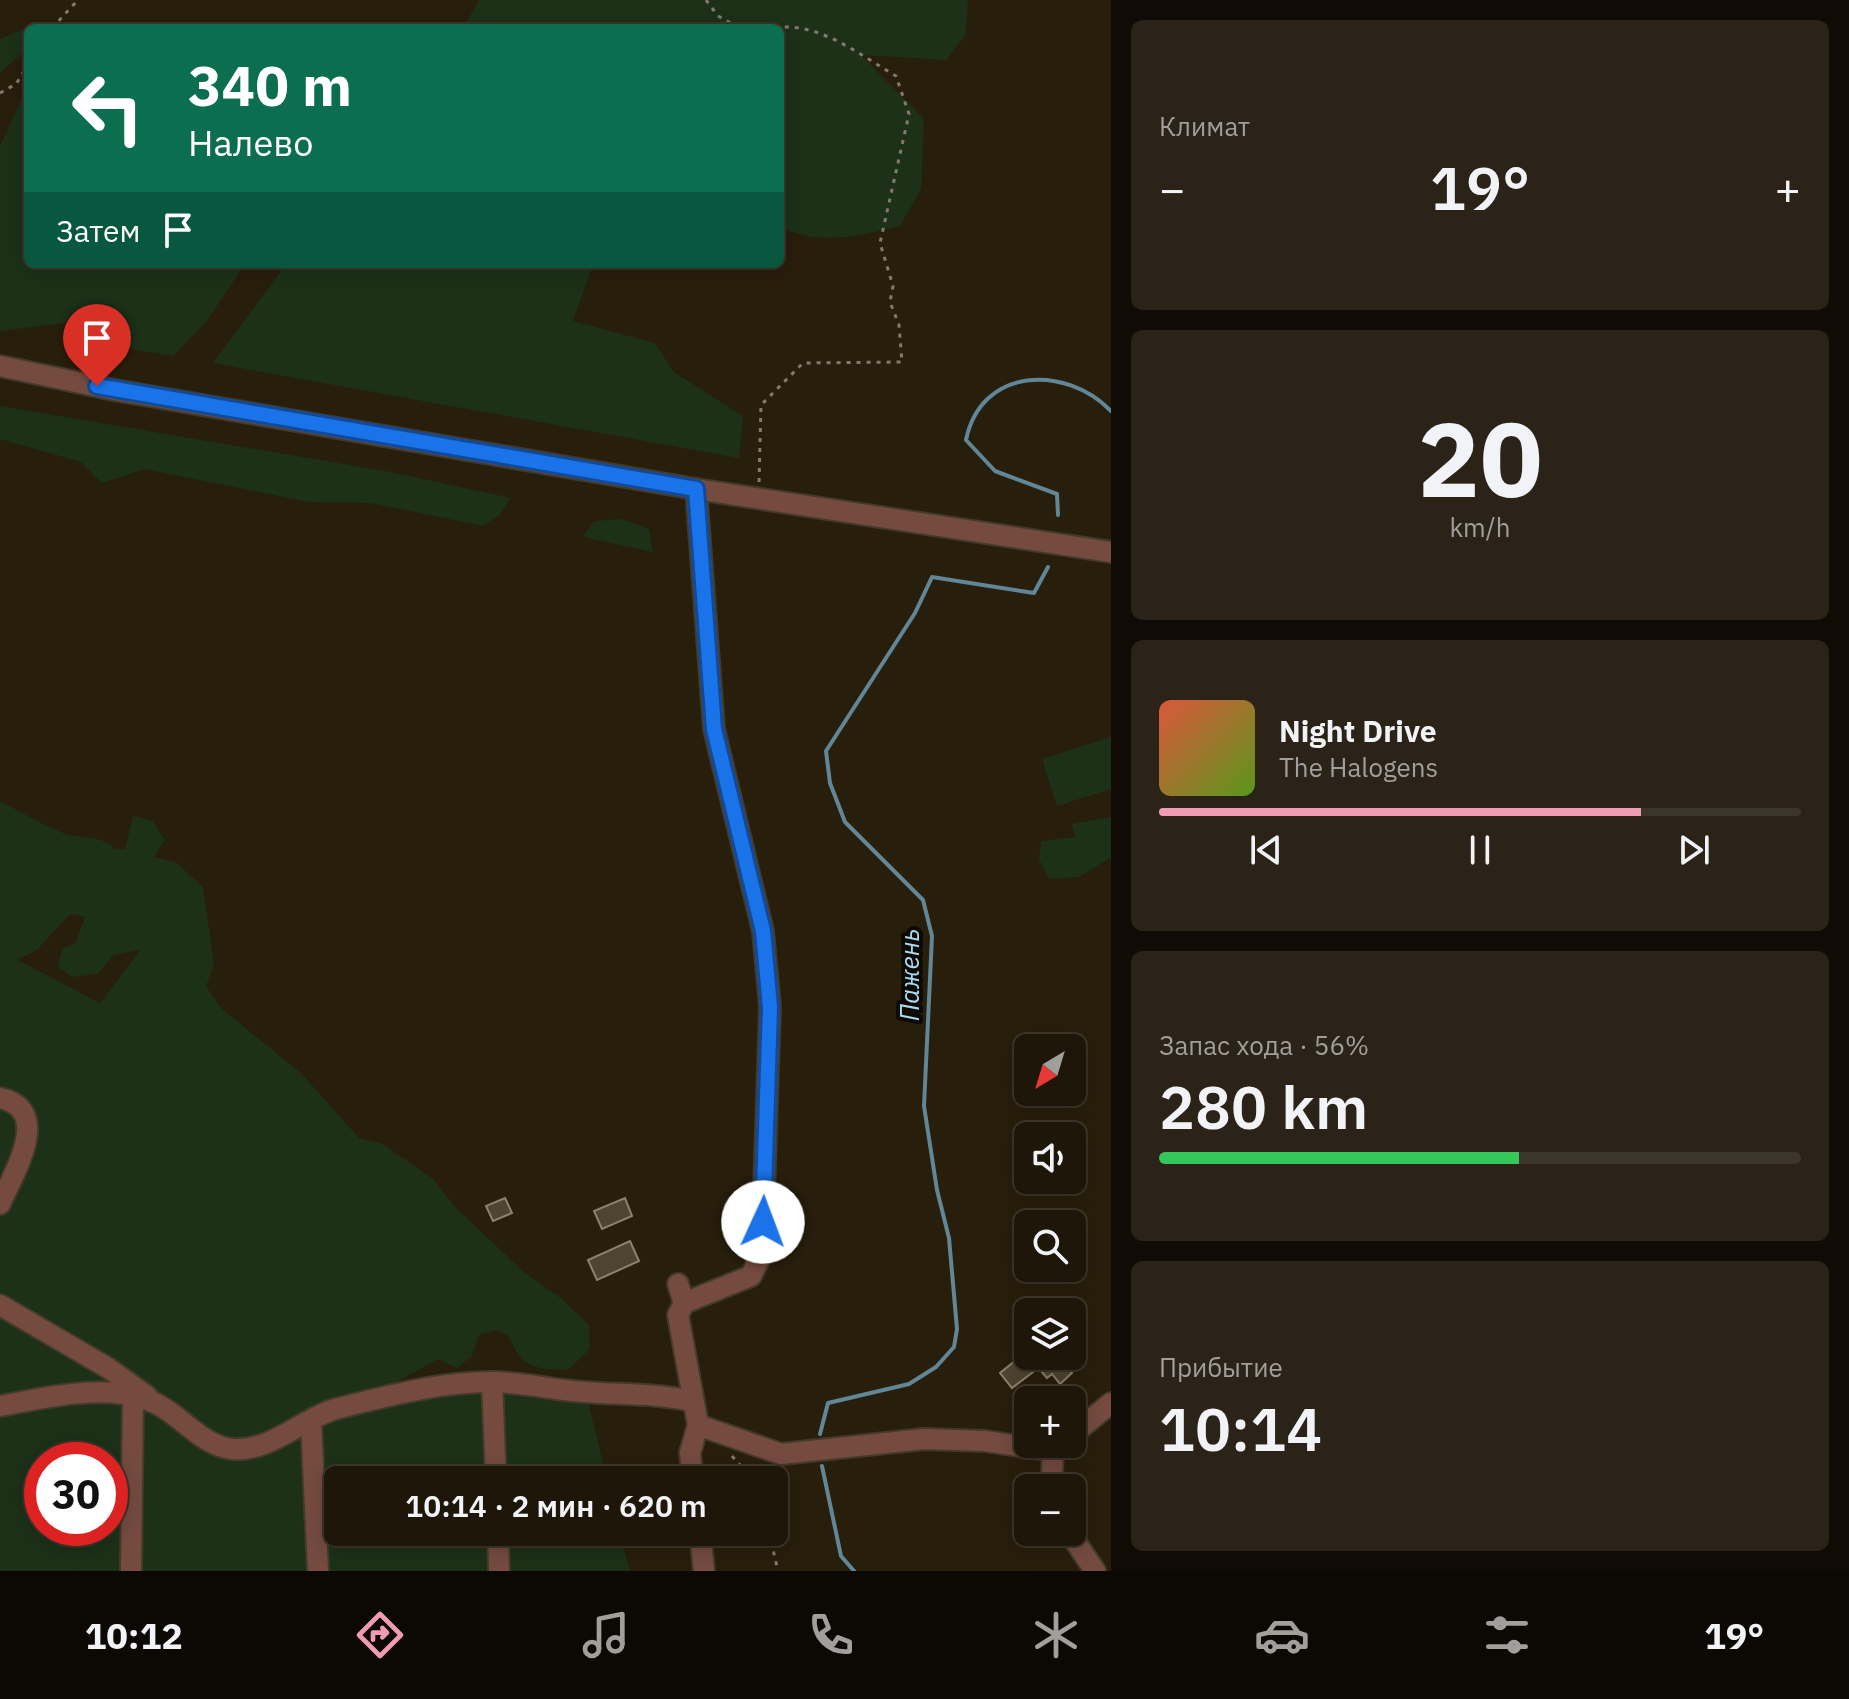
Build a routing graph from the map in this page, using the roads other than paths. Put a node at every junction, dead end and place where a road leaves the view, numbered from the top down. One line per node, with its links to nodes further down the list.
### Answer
1 (0, 366): 2 (street)
2 (696, 489): 3 (street); 9 (street)
3 (1111, 552)
4 (9, 1102): 5 (street)
5 (0, 1204)
6 (0, 1305): 11 (street)
7 (492, 1382): 9 (street); 13 (street); 17 (street)
8 (133, 1396): 11 (street); 12 (street); 22 (street)
9 (693, 1401): 15 (street)
10 (1111, 1403): 14 (street)
11 (157, 1404): 13 (street)
12 (0, 1406)
13 (311, 1421): 23 (street)
14 (1086, 1424)
15 (698, 1425): 16 (street); 18 (street)
16 (1014, 1444)
17 (495, 1466)
18 (691, 1466)
19 (498, 1546): 24 (street)
20 (701, 1546): 25 (street)
21 (1078, 1546): 26 (street)
22 (131, 1571)
23 (318, 1571)
24 (499, 1571)
25 (704, 1571)
26 (1095, 1571)

